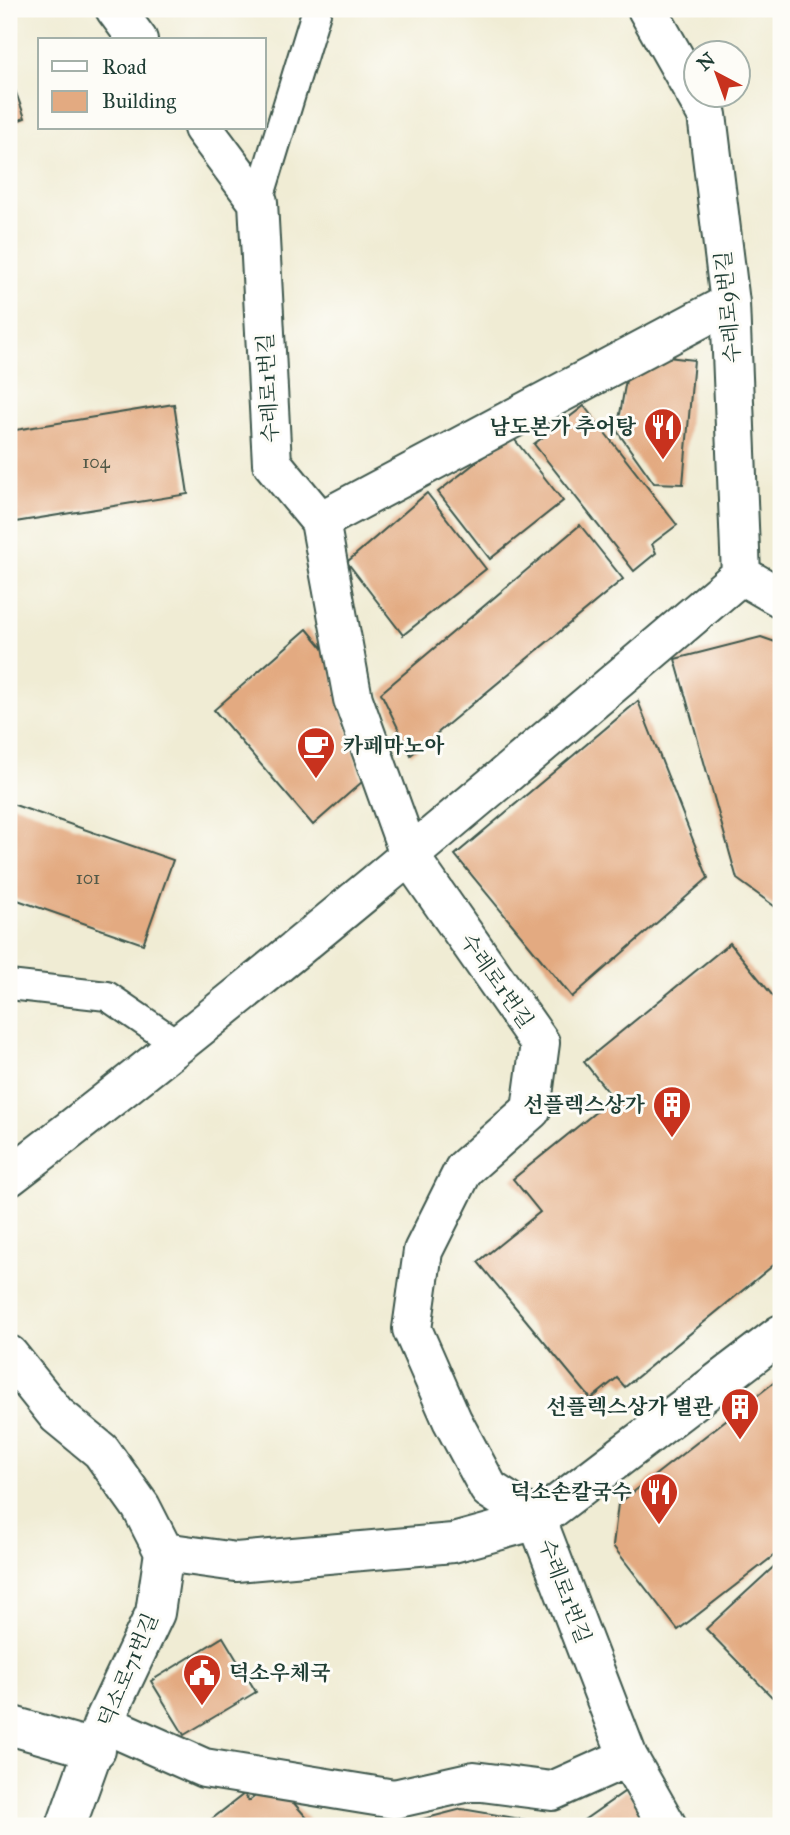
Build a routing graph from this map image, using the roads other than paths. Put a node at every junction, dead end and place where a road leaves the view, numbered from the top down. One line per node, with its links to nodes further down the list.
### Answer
1 (114, 9): 4 (street)
2 (317, 9): 6 (lane)
3 (647, 9): 7 (street, 수레로9번길)
4 (136, 38)
5 (204, 130): 6 (street)
6 (258, 202): 8 (street, 수레로1번길)
7 (730, 303): 8 (street); 9 (street, 수레로9번길)
8 (320, 521): 11 (street, 수레로1번길)
9 (741, 575): 10 (street); 11 (street)
10 (781, 598)
11 (410, 857): 13 (street); 17 (street, 수레로1번길)
12 (9, 985): 13 (lane)
13 (180, 1046): 14 (street)
14 (9, 1177)
15 (781, 1334): 17 (street)
16 (9, 1355): 18 (street)
17 (537, 1520): 18 (street); 21 (street, 수레로1번길)
18 (164, 1552): 20 (street, 덕소로71번길)
19 (9, 1725): 20 (street)
20 (99, 1737): 21 (street); 22 (street, 덕소로71번길)
21 (628, 1757): 23 (street, 수레로1번길)
22 (66, 1826)
23 (667, 1826)

